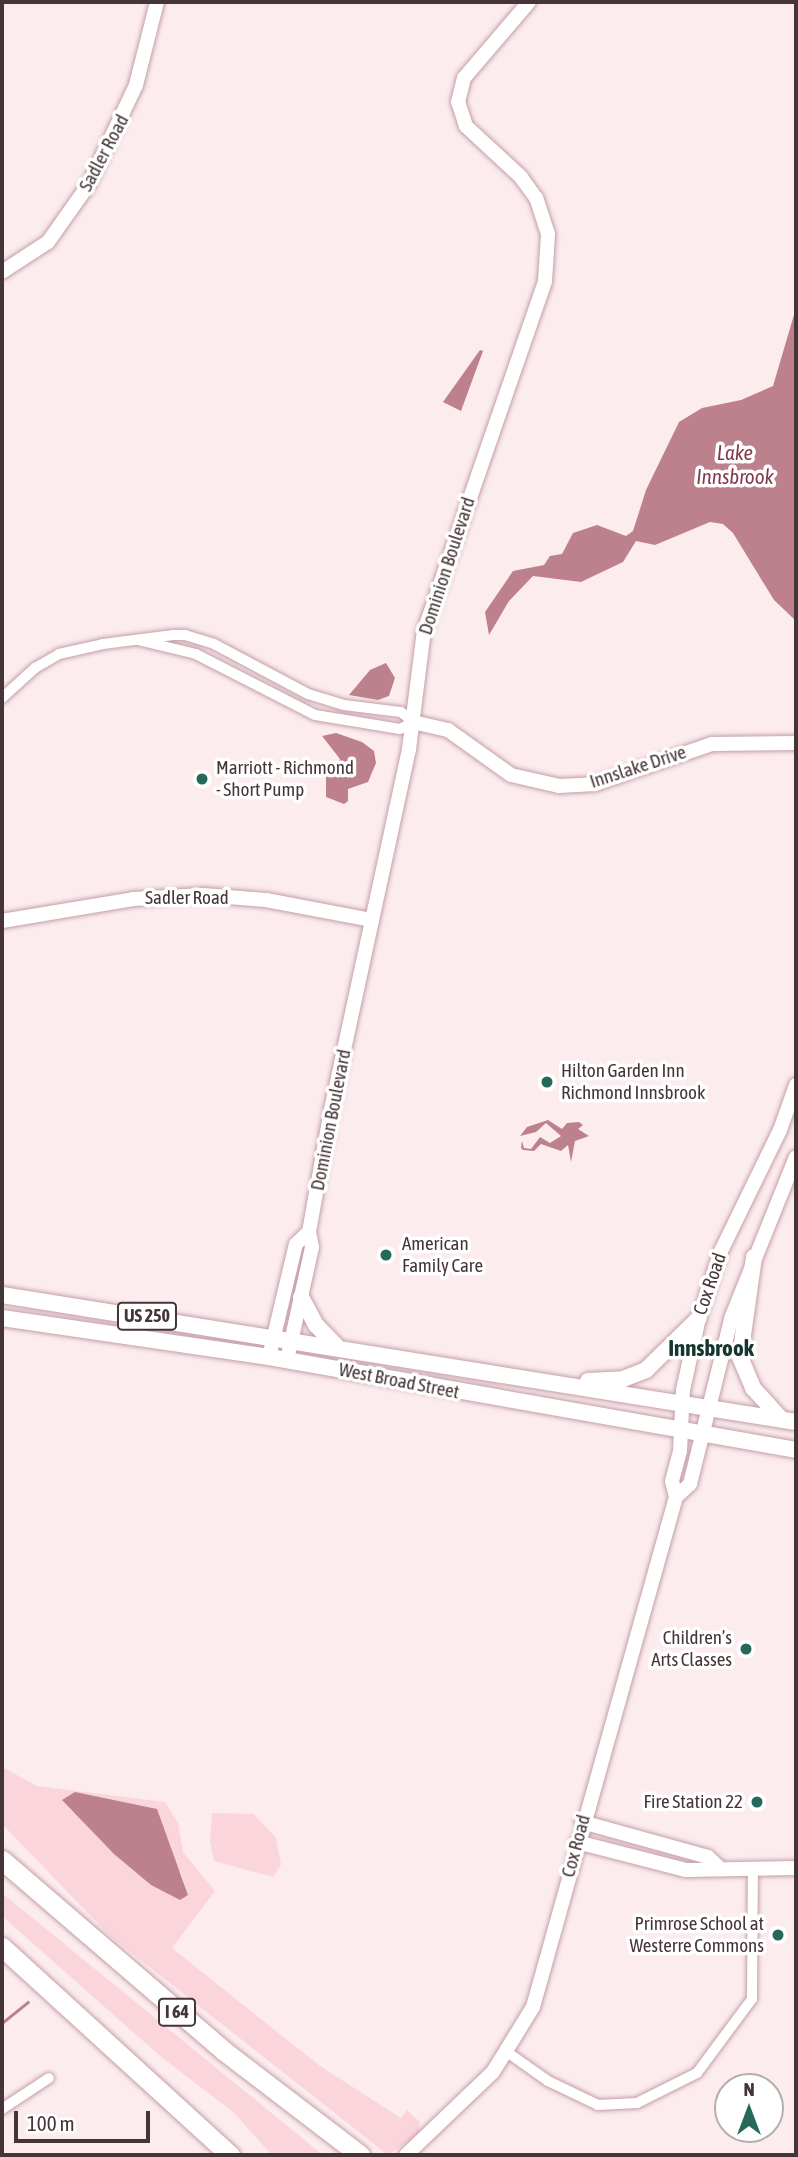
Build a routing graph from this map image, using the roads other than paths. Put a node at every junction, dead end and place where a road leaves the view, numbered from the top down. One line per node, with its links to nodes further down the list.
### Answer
1 (157, 2): 3 (street, Sadler Road)
2 (529, 2): 6 (street, Dominion Boulevard)
3 (2, 272)
4 (138, 640): 5 (street, Innslake Drive); 6 (street, Innslake Drive); 6 (street, Innslake Drive)
5 (2, 698)
6 (414, 722): 7 (street, Innslake Drive); 8 (street, Dominion Boulevard)
7 (796, 743)
8 (372, 920): 9 (street, Sadler Road); 12 (street, Dominion Boulevard)
9 (2, 921)
10 (795, 1095): 17 (street, Cox Road)
11 (796, 1157): 13 (street, Cox Road)
12 (309, 1232): 15 (street, Dominion Boulevard); 18 (street, Dominion Boulevard)
13 (754, 1257): 25 (street, Cox Road); 26 (main road)
14 (2, 1294): 18 (main road, West Broad Street / US 250)
15 (301, 1297): 19 (street, Dominion Boulevard); 20 (main road)
16 (2, 1318): 21 (main road, West Broad Street / US 250)
17 (699, 1318): 23 (main road); 24 (street, Cox Road)
18 (275, 1336): 19 (main road, West Broad Street / US 250); 21 (street, Dominion Boulevard)
19 (291, 1339): 20 (main road, West Broad Street / US 250); 22 (street, Dominion Boulevard)
20 (336, 1346): 23 (main road, West Broad Street / US 250)
21 (269, 1357): 22 (main road, West Broad Street / US 250)
22 (287, 1360): 27 (main road, West Broad Street / US 250)
23 (570, 1385): 24 (main road, West Broad Street / US 250)
24 (682, 1404): 25 (main road, West Broad Street / US 250); 27 (street, Cox Road)
25 (709, 1408): 26 (main road, West Broad Street / US 250); 28 (street, Cox Road)
26 (789, 1421)
27 (681, 1431): 28 (main road, West Broad Street / US 250); 30 (street, Cox Road)
28 (703, 1435): 29 (main road, West Broad Street / US 250); 30 (street, Cox Road)
29 (796, 1450)
30 (676, 1497): 31 (street, Cox Road)
31 (582, 1822): 32 (street, Cox Road); 35 (street)
32 (577, 1842): 35 (street); 38 (street, Cox Road)
33 (2, 1860): 43 (highway, I 64)
34 (796, 1868): 36 (street)
35 (720, 1869): 36 (street)
36 (753, 1871): 38 (street)
37 (2, 1947): 42 (highway)
38 (507, 2052): 41 (street, Cox Road)
39 (49, 2078): 40 (street)
40 (2, 2109)
41 (410, 2151)
42 (230, 2155)
43 (360, 2155)

